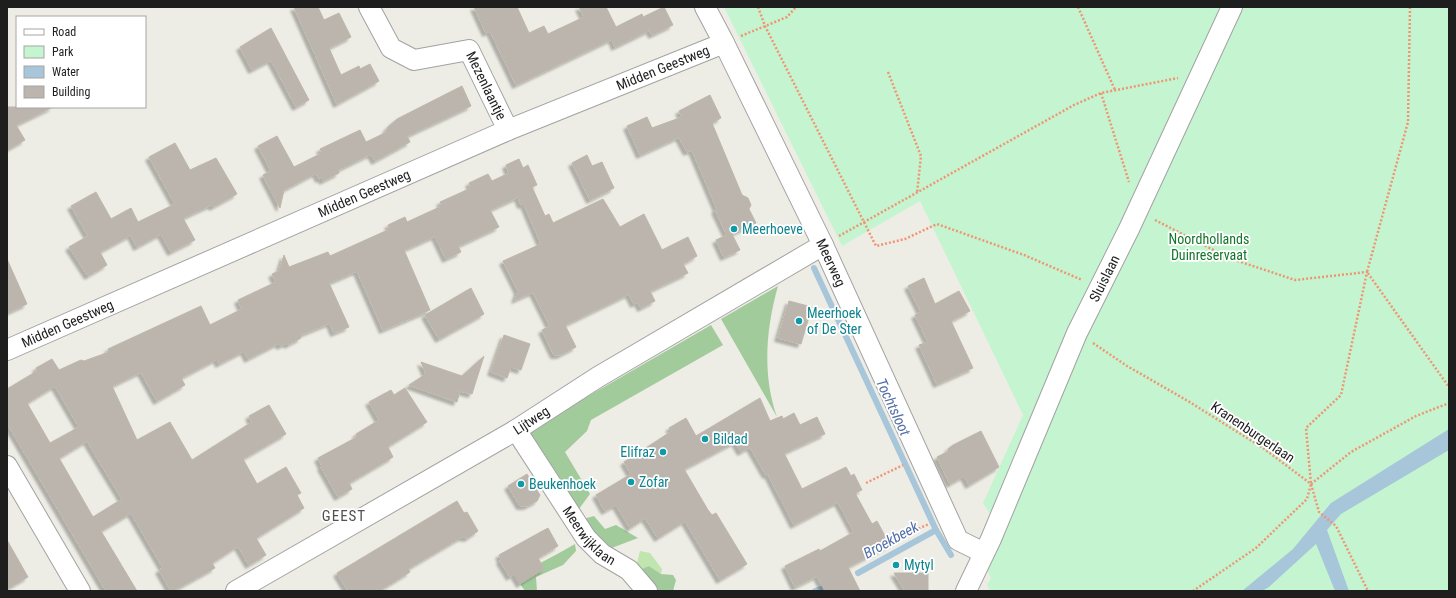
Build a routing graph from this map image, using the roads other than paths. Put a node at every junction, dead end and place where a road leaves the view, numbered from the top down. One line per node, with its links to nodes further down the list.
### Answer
1 (368, 7): 5 (street, Mezenlaantje)
2 (704, 7): 4 (street, Meerweg)
3 (1232, 7): 10 (street, Sluislaan)
4 (724, 43): 5 (street, Midden Geestweg); 6 (street, Meerweg)
5 (508, 130): 7 (street, Midden Geestweg)
6 (823, 245): 8 (street, Lijtweg); 10 (street, Meerweg)
7 (7, 350)
8 (516, 430): 11 (street, Lijtweg); 14 (street, Meerwijklaan)
9 (7, 466): 13 (street)
10 (984, 553): 12 (street, Sluislaan)
11 (245, 589)
12 (970, 589)
13 (80, 591)
14 (647, 591)

